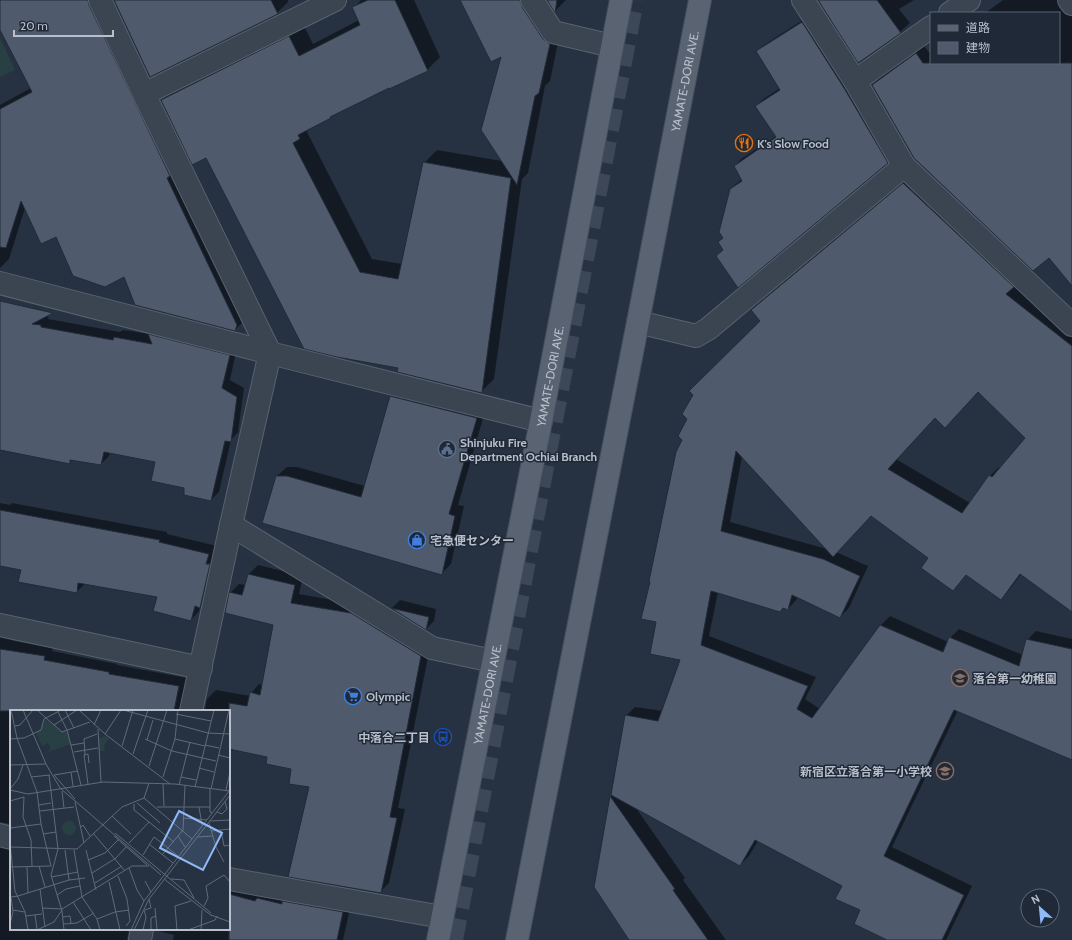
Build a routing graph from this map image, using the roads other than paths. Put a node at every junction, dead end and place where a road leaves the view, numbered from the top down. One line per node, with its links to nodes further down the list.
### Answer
1 (100, 0): 14 (street)
2 (335, 0): 14 (street)
3 (532, 0): 12 (street)
4 (621, 0): 12 (main road, YAMATE-DORI AVE.)
5 (700, 0): 17 (main road, YAMATE-DORI AVE.)
6 (803, 0): 13 (street)
7 (969, 0): 10 (street)
8 (1069, 0): 9 (street)
9 (1072, 4)
10 (951, 12)
11 (930, 28): 13 (street)
12 (612, 46): 20 (main road, YAMATE-DORI AVE.)
13 (855, 81): 15 (street)
14 (144, 94): 19 (street)
15 (904, 166): 17 (street); 18 (street)
16 (0, 284): 19 (street)
17 (638, 322): 33 (main road, YAMATE-DORI AVE.)
18 (1072, 325)
19 (270, 353): 20 (street); 21 (street)
20 (541, 421): 23 (main road, YAMATE-DORI AVE.)
21 (230, 526): 23 (street); 24 (street)
22 (0, 625): 24 (street)
23 (493, 661): 29 (main road, YAMATE-DORI AVE.)
24 (201, 668): 25 (street)
25 (191, 710)
26 (0, 835): 27 (street)
27 (10, 838)
28 (230, 879): 29 (street)
29 (442, 917): 32 (main road, YAMATE-DORI AVE.)
30 (142, 930): 31 (street)
31 (140, 940)
32 (438, 940)
33 (517, 940)

